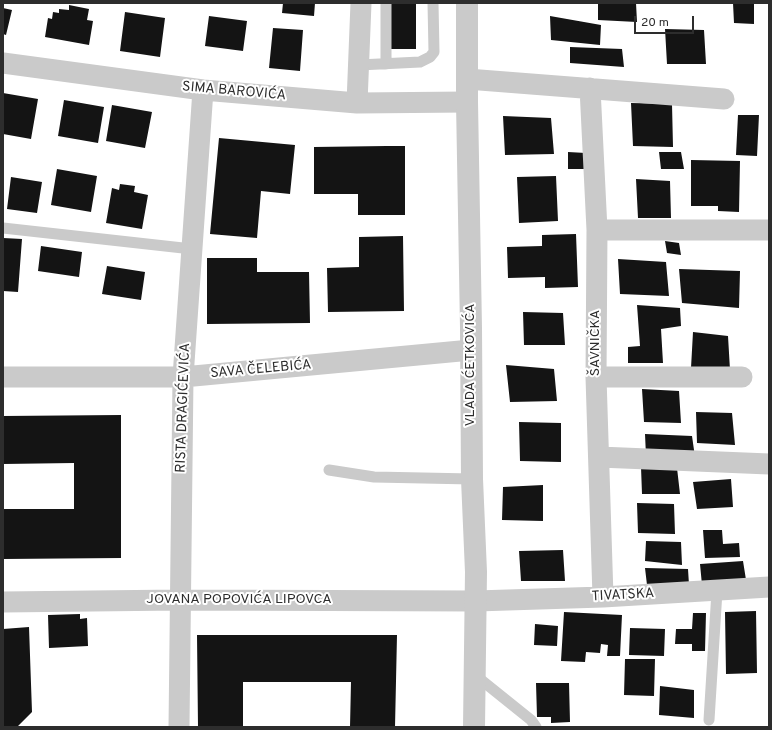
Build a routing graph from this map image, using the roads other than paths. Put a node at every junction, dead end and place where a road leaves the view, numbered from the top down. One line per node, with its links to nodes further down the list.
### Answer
1 (361, 3): 7 (street)
2 (386, 3): 6 (lane)
3 (433, 3): 6 (lane)
4 (468, 3): 8 (street, VLADA ĆETKOVIĆA)
5 (3, 63): 10 (street, SIMA BAROVIĆA)
6 (386, 64): 7 (lane)
7 (359, 66): 13 (street)
8 (468, 79): 9 (street); 12 (street, VLADA ĆETKOVIĆA)
9 (590, 88): 11 (street); 15 (street, ŠAVNIČKA)
10 (203, 90): 13 (street, SIMA BAROVIĆA); 17 (street, RISTA DRAGIĆEVIĆA)
11 (724, 99)
12 (467, 102): 13 (street, SIMA BAROVIĆA); 18 (street, VLADA ĆETKOVIĆA)
13 (357, 103)
14 (3, 228): 17 (lane)
15 (597, 230): 16 (street); 21 (street, ŠAVNIČKA)
16 (768, 230)
17 (192, 248): 20 (street, RISTA DRAGIĆEVIĆA)
18 (471, 350): 20 (street, SAVA ČELEBIĆA); 26 (street, VLADA ĆETKOVIĆA)
19 (3, 377): 20 (street, SAVA ČELEBIĆA)
20 (183, 377): 30 (street, RISTA DRAGIĆEVIĆA)
21 (596, 377): 22 (street); 23 (street, ŠAVNIČKA)
22 (742, 377)
23 (599, 457): 24 (street); 29 (street, ŠAVNIČKA)
24 (769, 464)
25 (329, 470): 26 (lane)
26 (472, 479): 31 (street, VLADA ĆETKOVIĆA)
27 (769, 587): 28 (street, TIVATSKA)
28 (716, 590): 29 (street, TIVATSKA); 34 (lane)
29 (603, 597): 31 (street, TIVATSKA)
30 (180, 600): 31 (street, JOVANA POPOVIĆA LIPOVCA); 32 (street, JOVANA POPOVIĆA LIPOVCA); 35 (street, RISTA DRAGIĆEVIĆA)
31 (476, 601): 33 (street, VLADA ĆETKOVIĆA)
32 (3, 602)
33 (475, 675): 36 (street, VLADA ĆETKOVIĆA); 37 (lane)
34 (710, 720)
35 (179, 727)
36 (474, 727)
37 (536, 727)

